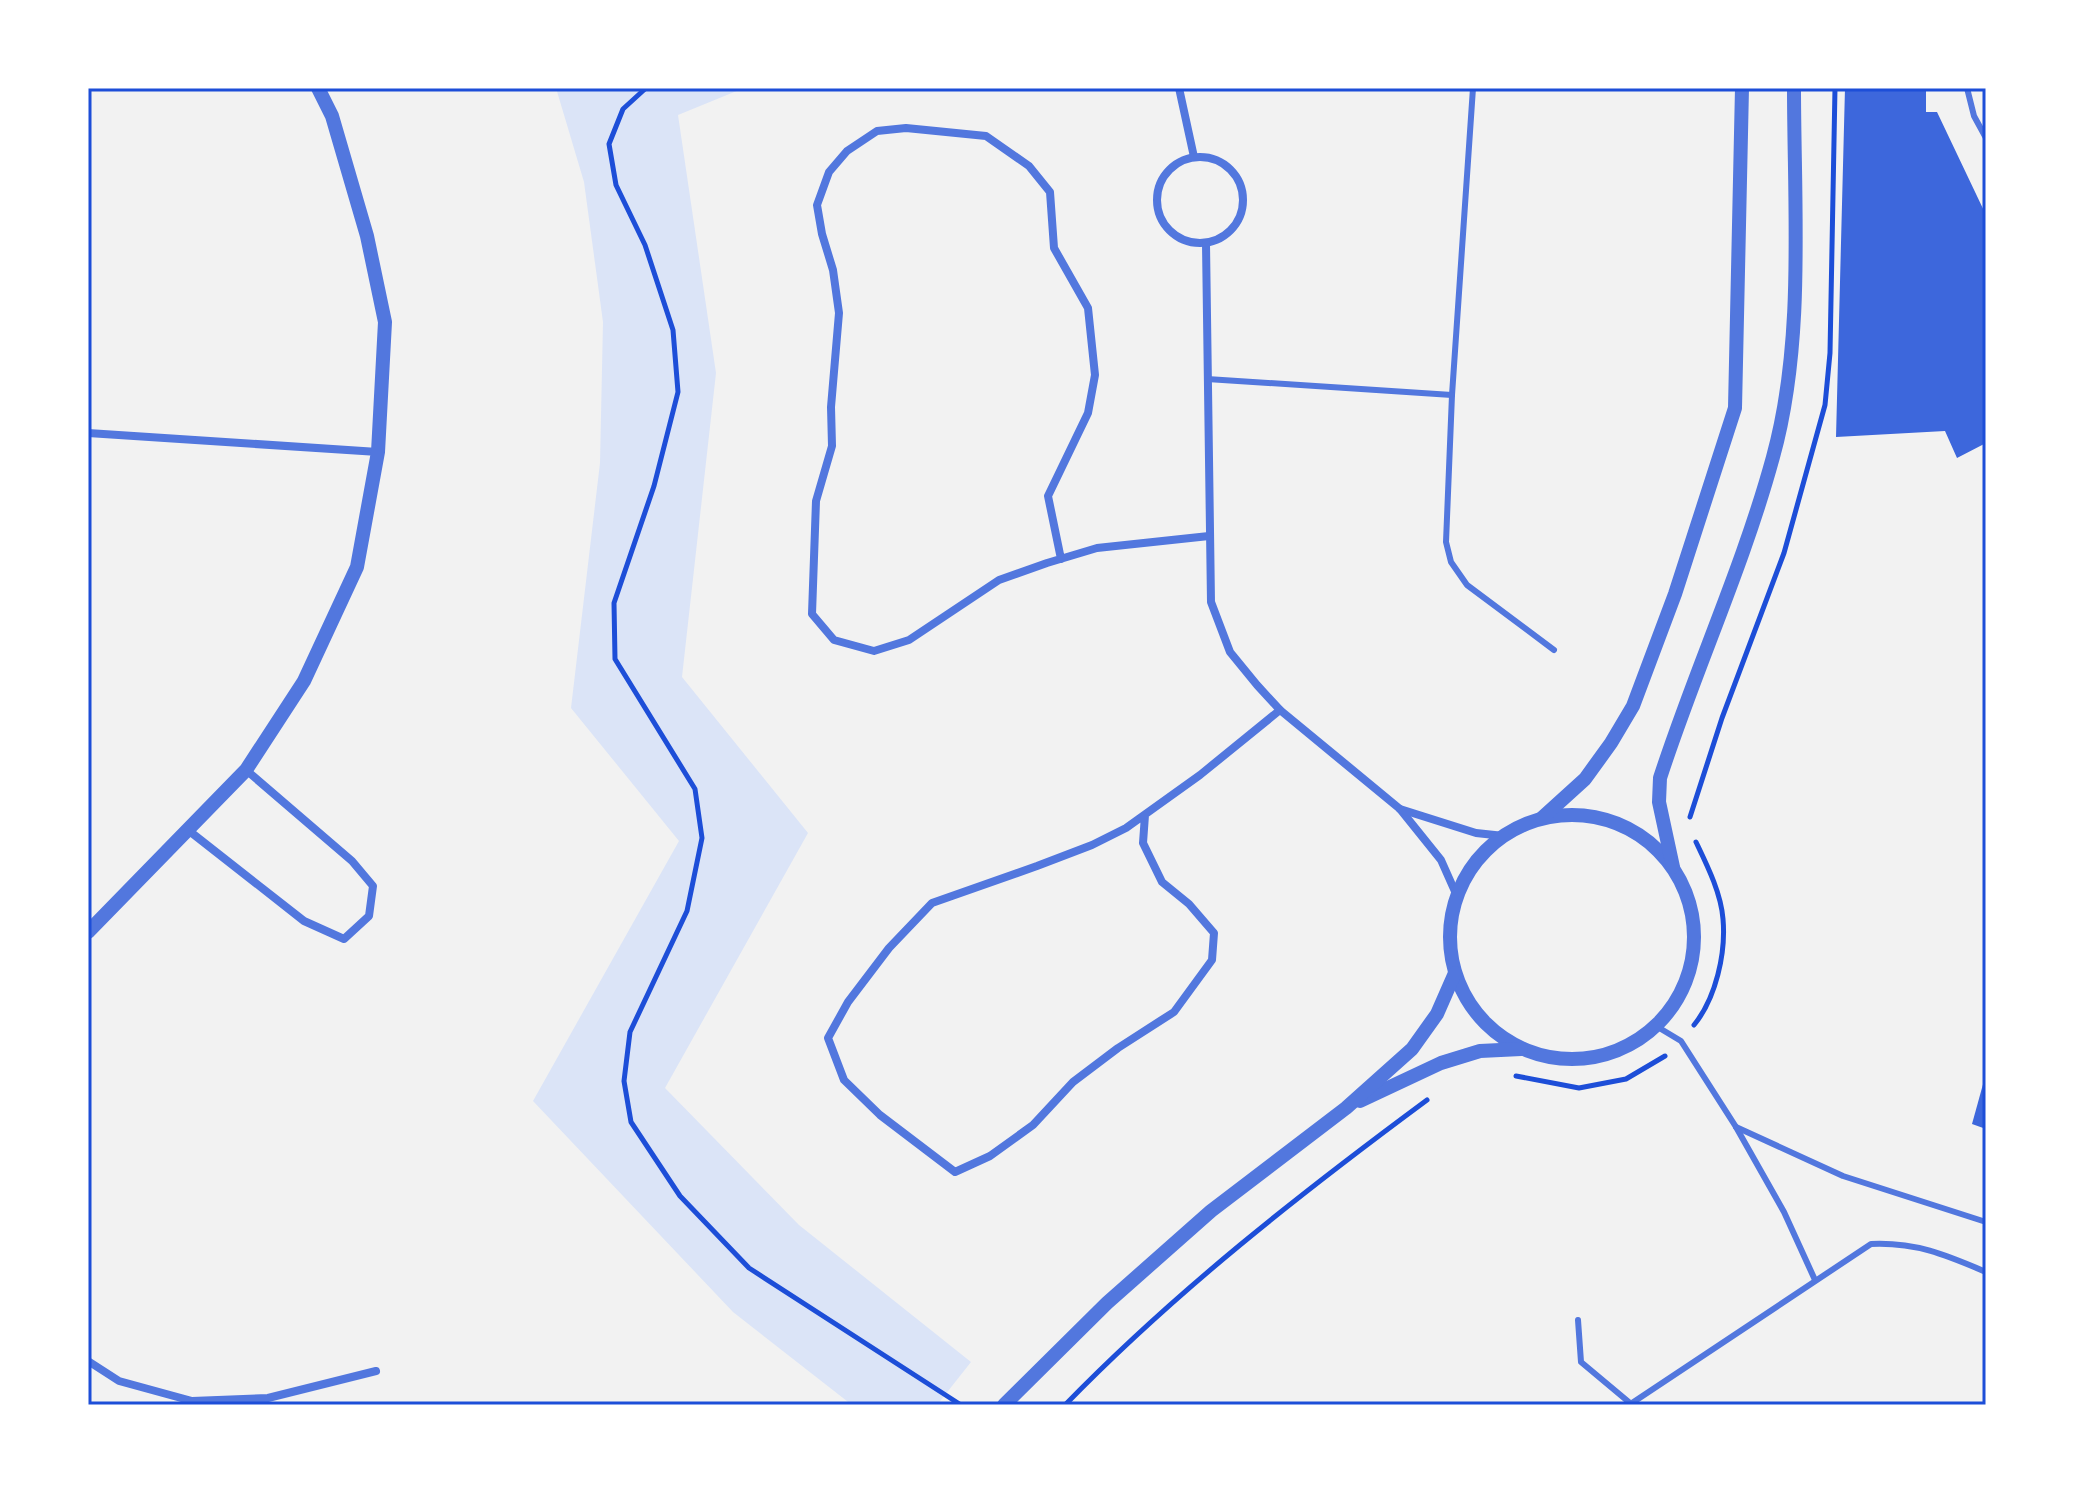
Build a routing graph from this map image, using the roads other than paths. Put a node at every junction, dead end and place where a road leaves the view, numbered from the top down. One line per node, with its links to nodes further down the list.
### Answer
1 (318, 88): 13 (street)
2 (1179, 88): 8 (street)
3 (1473, 88): 11 (lane)
4 (1742, 88): 21 (street)
5 (1794, 88): 24 (street)
6 (1967, 88): 7 (lane)
7 (1986, 138)
8 (1194, 157): 9 (street); 9 (street)
9 (1206, 244): 10 (street)
10 (1207, 379): 11 (lane); 14 (street)
11 (1452, 395): 16 (lane)
12 (88, 433): 13 (street)
13 (378, 452): 18 (street)
14 (1209, 536): 15 (street); 17 (street)
15 (1061, 559): 15 (street)
16 (1554, 650)
17 (1280, 710): 19 (street); 20 (street)
18 (246, 770): 22 (street); 22 (street)
19 (1400, 809): 23 (street); 25 (street)
20 (1145, 815): 20 (street)
21 (1542, 818): 23 (street); 24 (street)
22 (188, 830): 26 (street)
23 (1504, 836): 25 (street)
24 (1673, 867): 28 (street)
25 (1457, 896): 27 (street)
26 (88, 932)
27 (1455, 973): 29 (street); 30 (street)
28 (1656, 1026): 29 (street); 31 (lane)
29 (1522, 1049): 30 (street)
30 (1346, 1108): 39 (street)
31 (1736, 1127): 32 (lane); 34 (lane)
32 (1986, 1222)
33 (1986, 1272): 34 (lane)
34 (1815, 1280): 38 (lane)
35 (1578, 1320): 38 (lane)
36 (88, 1361): 37 (street)
37 (376, 1371)
38 (1630, 1404)
39 (1004, 1405)

